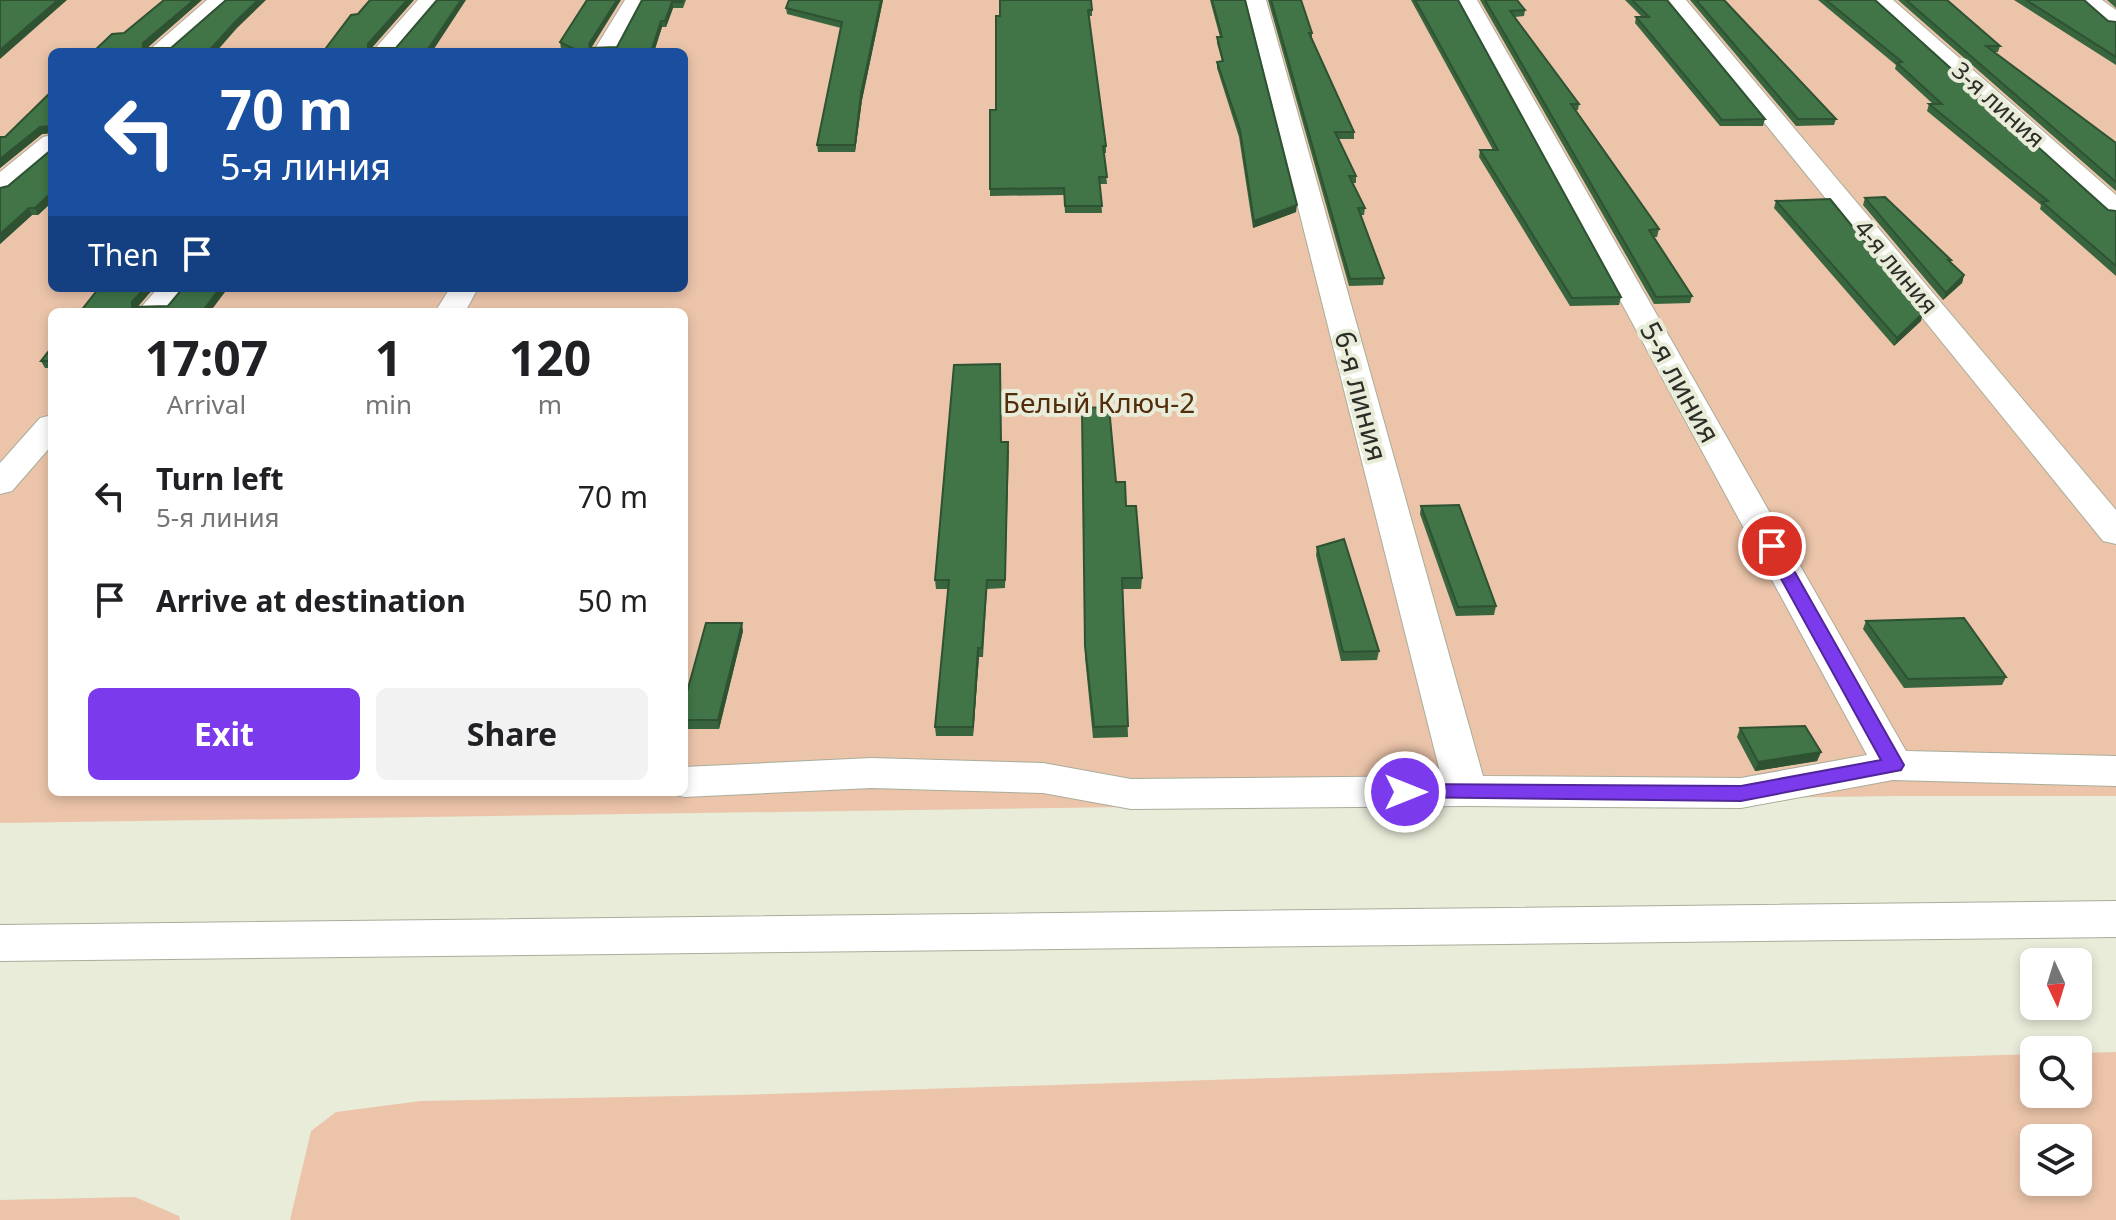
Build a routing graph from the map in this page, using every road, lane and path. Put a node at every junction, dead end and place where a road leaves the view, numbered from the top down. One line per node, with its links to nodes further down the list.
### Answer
1 (220, 0): 10 (street)
2 (429, 0): 11 (street)
3 (635, 0): 12 (street)
4 (1256, 0): 24 (street, 6-я линия)
5 (1467, 0): 21 (street, 5-я линия)
6 (1675, 0): 20 (street, 4-я линия)
7 (1881, 0): 15 (street, 3-я линия)
8 (2088, 0): 9 (street)
9 (2116, 20)
10 (163, 48)
11 (387, 48)
12 (606, 48)
13 (48, 145): 14 (street)
14 (0, 185)
15 (2116, 209)
16 (170, 292): 17 (street)
17 (156, 308)
18 (48, 430): 19 (street)
19 (0, 484)
20 (2116, 533)
21 (1893, 765): 22 (street); 24 (street)
22 (2116, 771)
23 (688, 782): 24 (street)
24 (1466, 791)
25 (2116, 919): 26 (street)
26 (0, 943)

